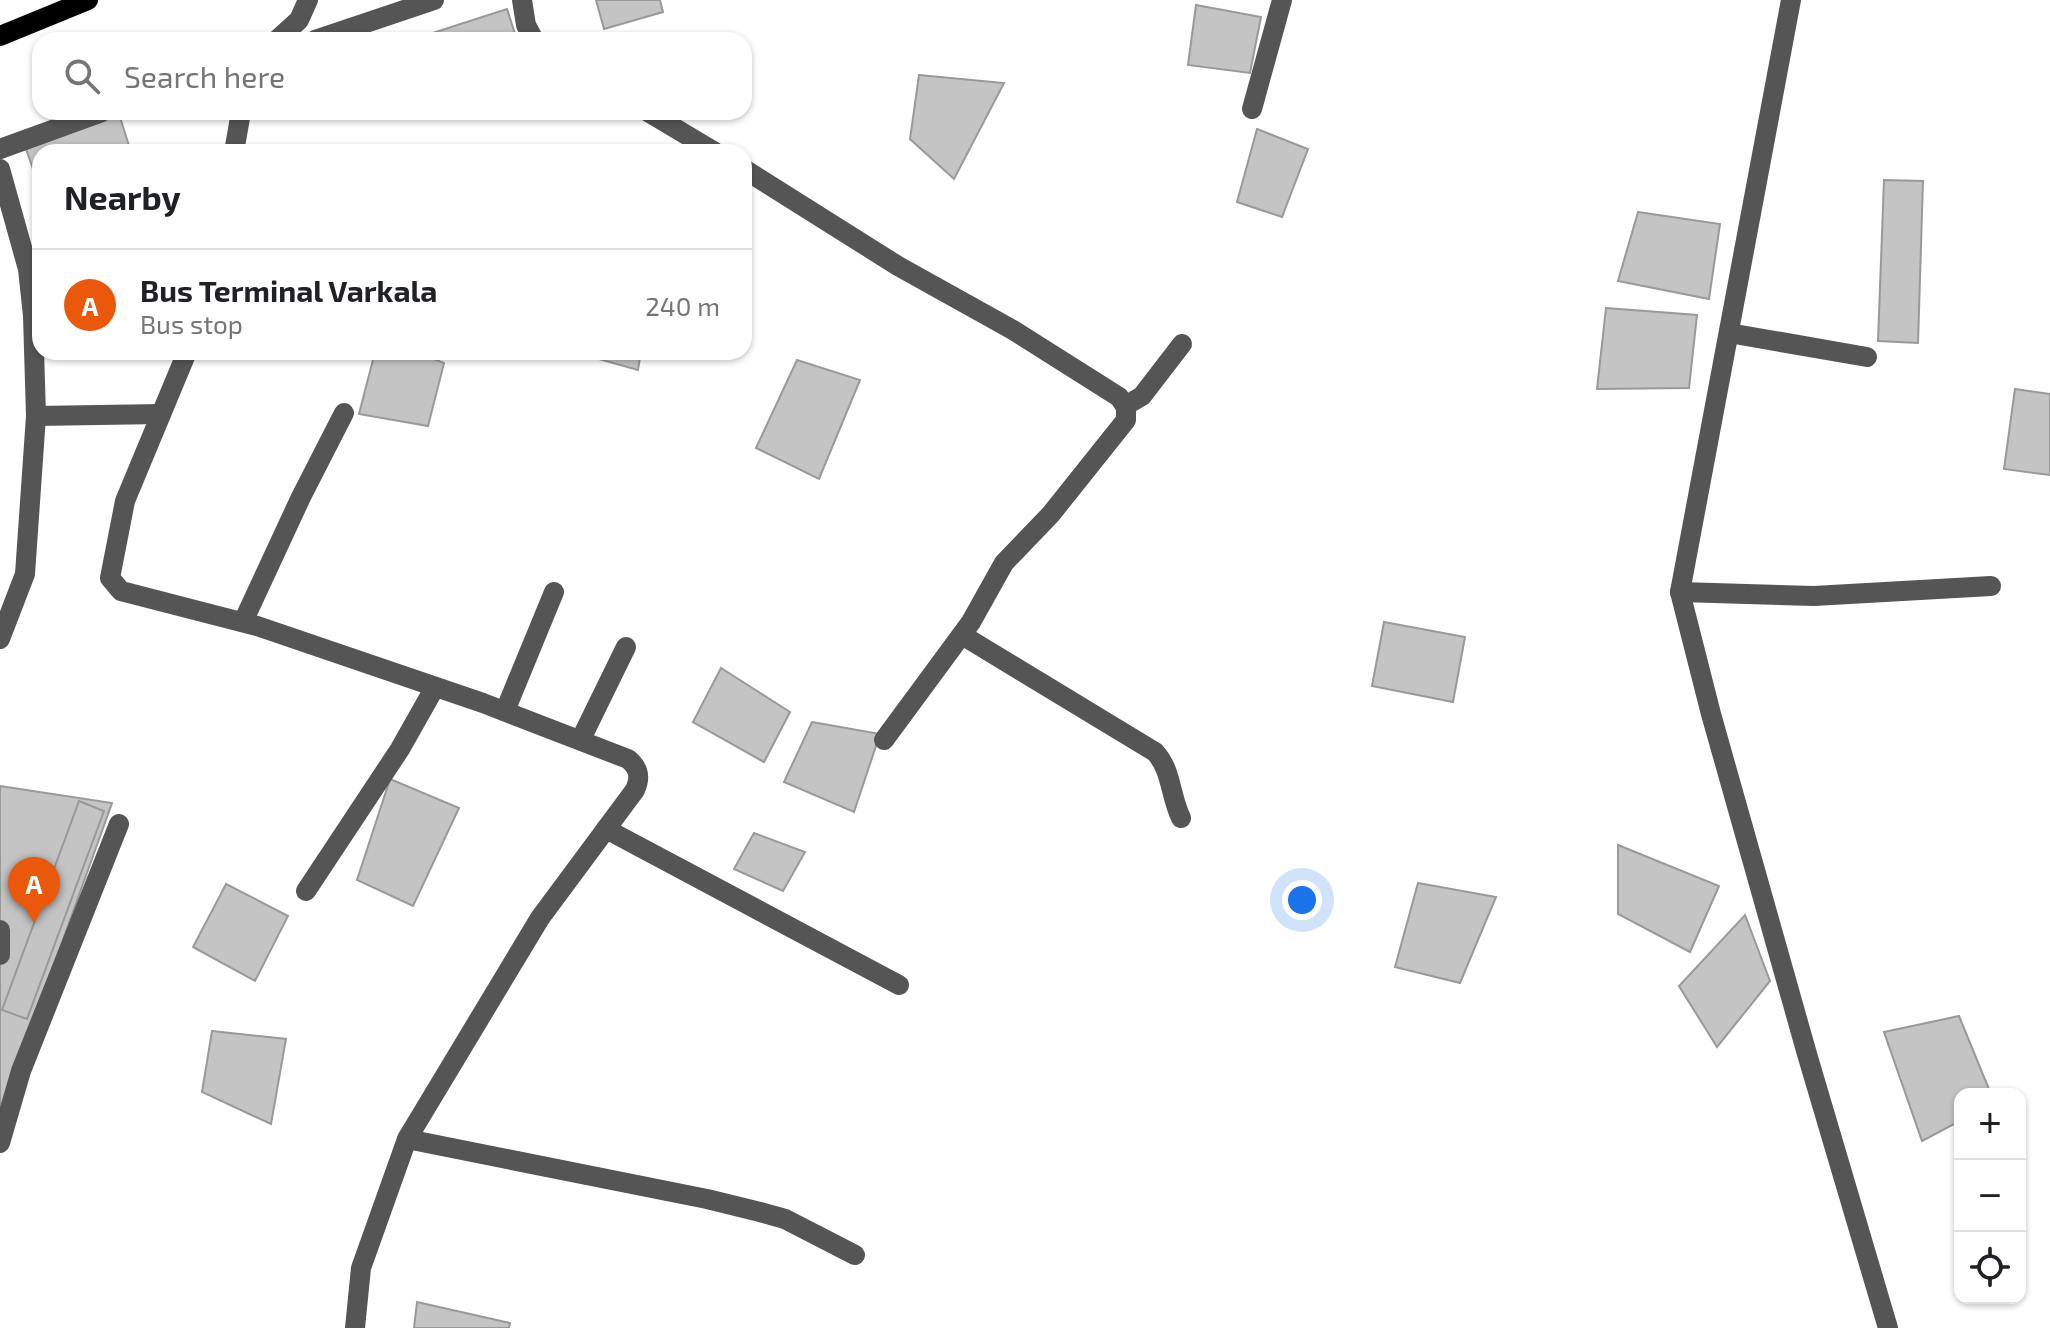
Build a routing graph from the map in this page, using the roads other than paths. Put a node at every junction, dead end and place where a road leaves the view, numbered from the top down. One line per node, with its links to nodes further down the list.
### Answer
1 (88, 0): 10 (main road)
2 (308, 0): 7 (street)
3 (434, 0): 8 (street)
4 (522, 0): 9 (street)
5 (1282, 0): 11 (street)
6 (1791, 0): 21 (street)
7 (286, 32)
8 (339, 32)
9 (530, 32)
10 (0, 36)
11 (1252, 109)
12 (80, 120): 17 (street)
13 (240, 120): 15 (street)
14 (661, 120): 16 (street)
15 (235, 144)
16 (702, 144)
17 (0, 149)
18 (0, 169): 20 (street)
19 (752, 174): 26 (street)
20 (32, 321)
21 (1729, 333): 23 (street); 32 (street)
22 (1182, 344): 26 (street)
23 (1867, 357)
24 (35, 360): 29 (street)
25 (184, 360): 28 (street)
26 (1125, 406): 34 (street)
27 (344, 413): 33 (street)
28 (161, 414): 29 (street); 33 (street)
29 (36, 416): 35 (street)
30 (1991, 586): 32 (street)
31 (554, 592): 38 (street)
32 (1680, 592): 52 (street)
33 (243, 622): 37 (street)
34 (962, 635): 40 (street); 41 (street)
35 (0, 639)
36 (626, 647): 39 (street)
37 (435, 687): 38 (street); 44 (street)
38 (505, 711): 39 (street)
39 (581, 739): 43 (street)
40 (884, 740)
41 (1181, 818)
42 (119, 824): 49 (street)
43 (606, 829): 47 (street); 48 (street)
44 (306, 891)
45 (0, 930): 46 (street)
46 (0, 955)
47 (899, 985)
48 (407, 1139): 50 (street); 51 (street)
49 (0, 1143)
50 (855, 1255)
51 (355, 1328)
52 (1888, 1328)

